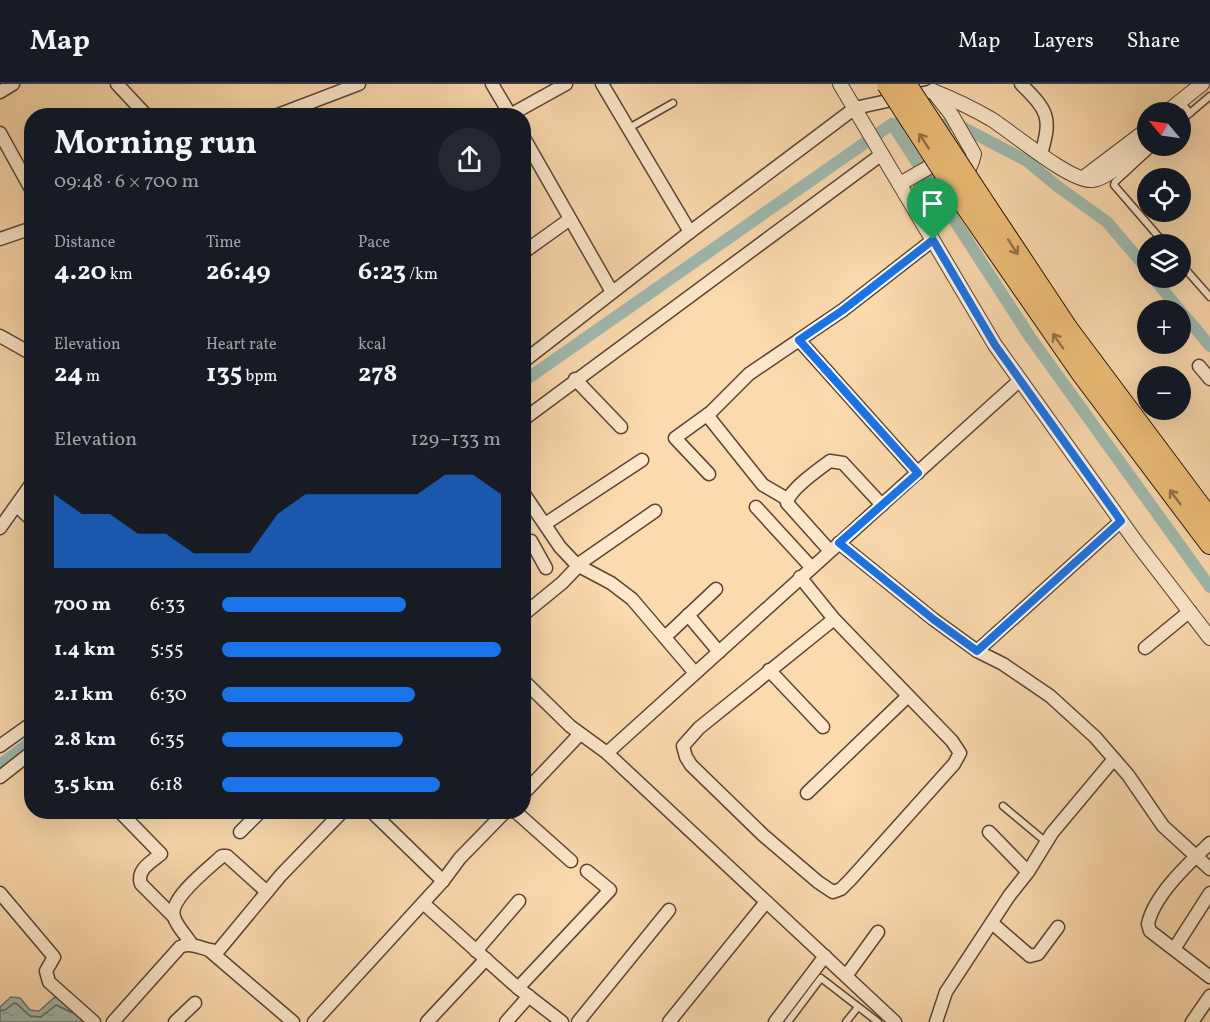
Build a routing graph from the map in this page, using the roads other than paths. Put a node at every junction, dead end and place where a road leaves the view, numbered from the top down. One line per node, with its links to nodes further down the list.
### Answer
1 (13, 84): 14 (street)
2 (117, 84): 19 (street)
3 (359, 84): 20 (street)
4 (492, 84): 21 (street)
5 (566, 84): 22 (street)
6 (602, 84): 25 (street)
7 (840, 84): 24 (street)
8 (887, 84): 39 (highway, one-way to 8, bridge)
9 (906, 84): 39 (highway, bridge)
10 (1022, 84): 32 (street)
11 (1193, 87): 16 (street)
12 (1210, 88): 18 (street)
13 (929, 89): 24 (street); 26 (street); 32 (street)
14 (0, 92)
15 (1210, 96): 23 (lane)
16 (1177, 102)
17 (673, 103): 25 (lane)
18 (1191, 106)
19 (140, 108)
20 (296, 108)
21 (506, 108)
22 (523, 108)
23 (1191, 108)
24 (858, 114): 31 (street); 43 (street)
25 (628, 129): 43 (street)
26 (956, 130): 38 (street); 41 (street)
27 (0, 133): 36 (street)
28 (1137, 137): 37 (street)
29 (1137, 150): 37 (street)
30 (531, 151): 34 (street)
31 (880, 151): 38 (street); 56 (street)
32 (1041, 154): 37 (street)
33 (1143, 156): 44 (lane)
34 (536, 160): 35 (street); 40 (street)
35 (531, 162)
36 (24, 176)
37 (1082, 179)
38 (900, 184): 41 (street)
39 (976, 207): 73 (highway, one-way to 73); 78 (highway, one-way to 39)
40 (570, 219): 47 (street); 49 (street)
41 (929, 221): 46 (street)
42 (24, 231): 45 (street)
43 (690, 232): 49 (street)
44 (1156, 234)
45 (0, 239)
46 (933, 240): 52 (street); 58 (street)
47 (531, 247)
48 (1191, 275): 50 (lane)
49 (612, 292): 54 (street)
50 (1210, 297)
51 (0, 336): 53 (street)
52 (799, 340): 60 (street); 63 (street)
53 (24, 350)
54 (531, 356)
55 (1199, 366): 57 (street)
56 (575, 379): 59 (street); 61 (street)
57 (1210, 379)
58 (1020, 380): 63 (street); 74 (street)
59 (531, 414)
60 (707, 415): 64 (street); 66 (street)
61 (621, 427)
62 (642, 460): 75 (street)
63 (918, 473): 68 (street)
64 (709, 474)
65 (24, 495): 69 (street)
66 (787, 499): 68 (street); 79 (street)
67 (531, 504): 75 (street)
68 (882, 505): 79 (street)
69 (17, 506): 72 (street); 76 (street)
70 (756, 507): 81 (street)
71 (655, 511): 80 (street)
72 (24, 513)
73 (1210, 519)
74 (1121, 521): 86 (street); 92 (street)
75 (545, 524): 80 (street)
76 (0, 528)
77 (531, 541): 82 (street)
78 (1210, 544)
79 (835, 547): 81 (street); 92 (street)
80 (578, 565): 85 (street); 89 (street)
81 (811, 567): 83 (street)
82 (546, 568)
83 (800, 577): 88 (street); 93 (street)
84 (716, 588): 87 (street)
85 (531, 608)
86 (1190, 611): 90 (street); 91 (street)
87 (688, 615): 89 (street); 93 (street)
88 (834, 619): 94 (street); 97 (street)
89 (665, 637): 95 (street)
90 (1210, 638)
91 (1145, 648)
92 (977, 651): 104 (street)
93 (719, 652): 95 (street)
94 (769, 670): 97 (street); 98 (street)
95 (695, 674): 102 (street)
96 (531, 688): 100 (street)
97 (908, 696): 107 (street)
98 (823, 727)
99 (24, 729): 101 (street)
100 (580, 734): 102 (street); 106 (street)
101 (0, 746)
102 (607, 753): 129 (street)
103 (24, 758): 105 (street)
104 (1114, 759): 117 (street); 119 (street)
105 (0, 777)
106 (531, 785)
107 (807, 793)
108 (1003, 806): 117 (lane)
109 (127, 819): 132 (street)
110 (253, 819): 115 (street)
111 (335, 819): 125 (street)
112 (379, 819): 124 (street)
113 (498, 819): 124 (street)
114 (524, 819): 120 (street)
115 (240, 832)
116 (989, 832): 123 (street)
117 (1047, 843): 123 (street)
118 (1210, 843): 119 (street)
119 (1196, 857): 121 (street); 137 (street)
120 (571, 861)
121 (1210, 869)
122 (587, 871): 143 (street)
123 (1028, 872): 133 (street)
124 (443, 881): 130 (street)
125 (267, 892): 132 (street); 138 (street)
126 (0, 893): 148 (street)
127 (1210, 893): 137 (street)
128 (519, 901): 139 (street)
129 (766, 902): 140 (street); 157 (street)
130 (423, 903): 139 (street); 152 (street)
131 (669, 910): 156 (street)
132 (173, 916): 136 (street)
133 (992, 923): 134 (street); 163 (street)
134 (1059, 927)
135 (878, 932): 141 (street)
136 (192, 945): 138 (street); 149 (street)
137 (1174, 950): 142 (street)
138 (210, 951): 151 (street)
139 (481, 955): 143 (street); 153 (street)
140 (825, 956): 141 (street); 158 (street)
141 (846, 976): 162 (street)
142 (1210, 977)
143 (518, 988): 144 (street)
144 (529, 996): 154 (street); 155 (street)
145 (1210, 996): 164 (street)
146 (195, 1003): 150 (street)
147 (858, 1007): 159 (lane); 160 (lane); 161 (lane)
148 (94, 1022)
149 (113, 1022)
150 (175, 1022)
151 (293, 1022)
152 (314, 1022)
153 (427, 1022)
154 (506, 1022)
155 (562, 1022)
156 (578, 1022)
157 (669, 1022)
158 (775, 1022)
159 (788, 1022)
160 (846, 1022)
161 (878, 1022)
162 (895, 1022)
163 (936, 1022)
164 (1192, 1022)

